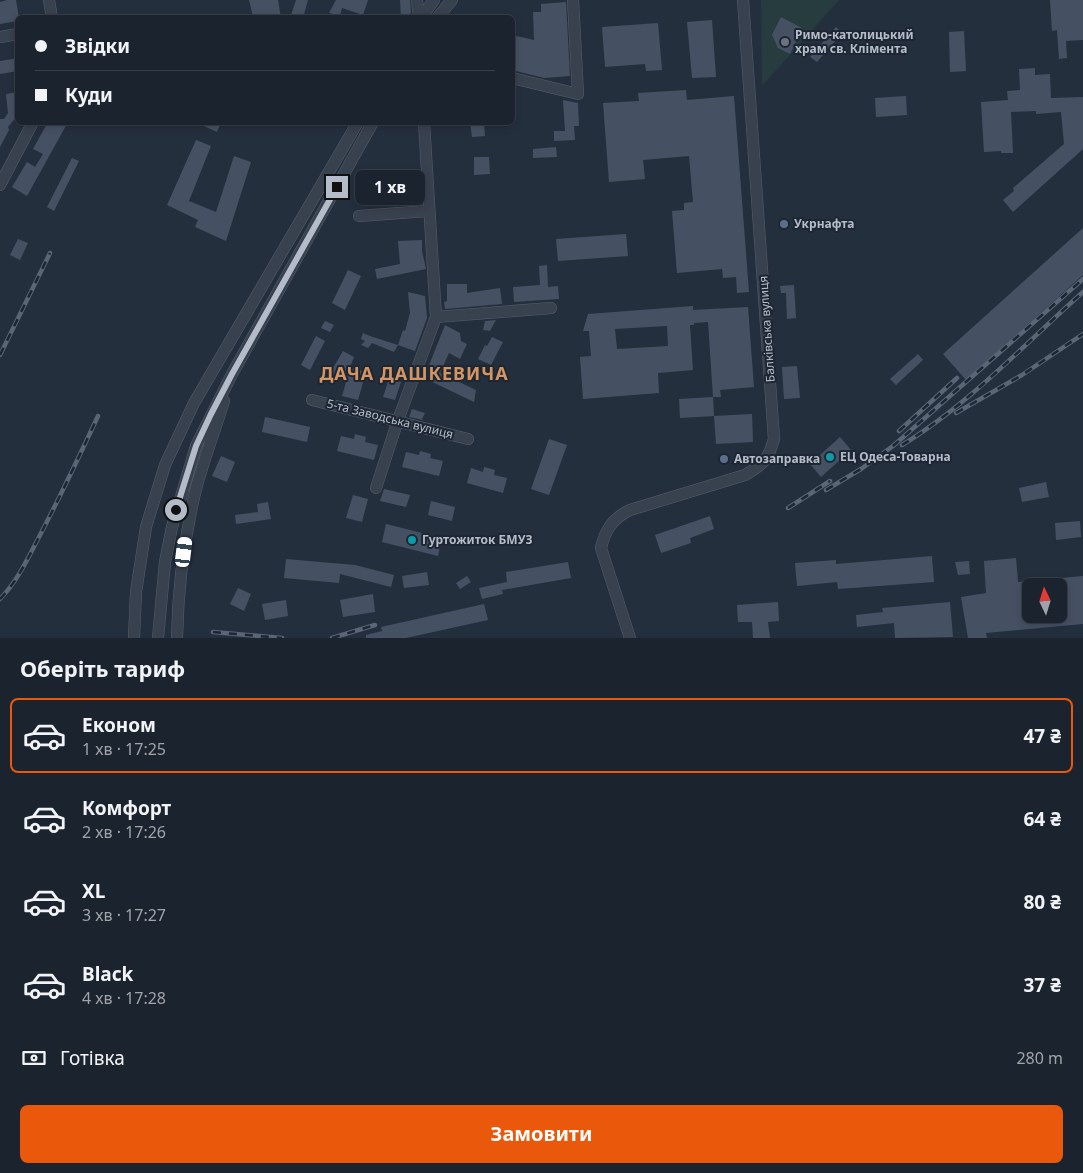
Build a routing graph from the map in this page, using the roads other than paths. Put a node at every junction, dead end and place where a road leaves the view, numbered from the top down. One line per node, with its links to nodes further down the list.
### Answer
1 (49, 0): 7 (street)
2 (417, 0): 8 (street)
3 (434, 0): 9 (street)
4 (452, 0): 10 (street)
5 (573, 0): 13 (street)
6 (743, 0): 31 (street, Балківська вулиця)
7 (52, 15)
8 (420, 15)
9 (422, 15)
10 (440, 15)
11 (15, 34): 12 (street)
12 (0, 37)
13 (515, 79)
14 (32, 125): 18 (street)
15 (356, 125): 28 (street)
16 (371, 125): 23 (street)
17 (424, 125): 19 (street)
18 (0, 185)
19 (428, 211): 20 (street); 22 (street)
20 (359, 216)
21 (551, 308): 22 (street)
22 (436, 317): 25 (street)
23 (232, 374): 29 (street); 30 (street)
24 (312, 400): 25 (street, 5-та Заводська вулиця)
25 (398, 420): 26 (street, 5-та Заводська вулиця); 27 (street)
26 (468, 439)
27 (376, 488)
28 (134, 638)
29 (158, 638)
30 (177, 638)
31 (630, 638)

